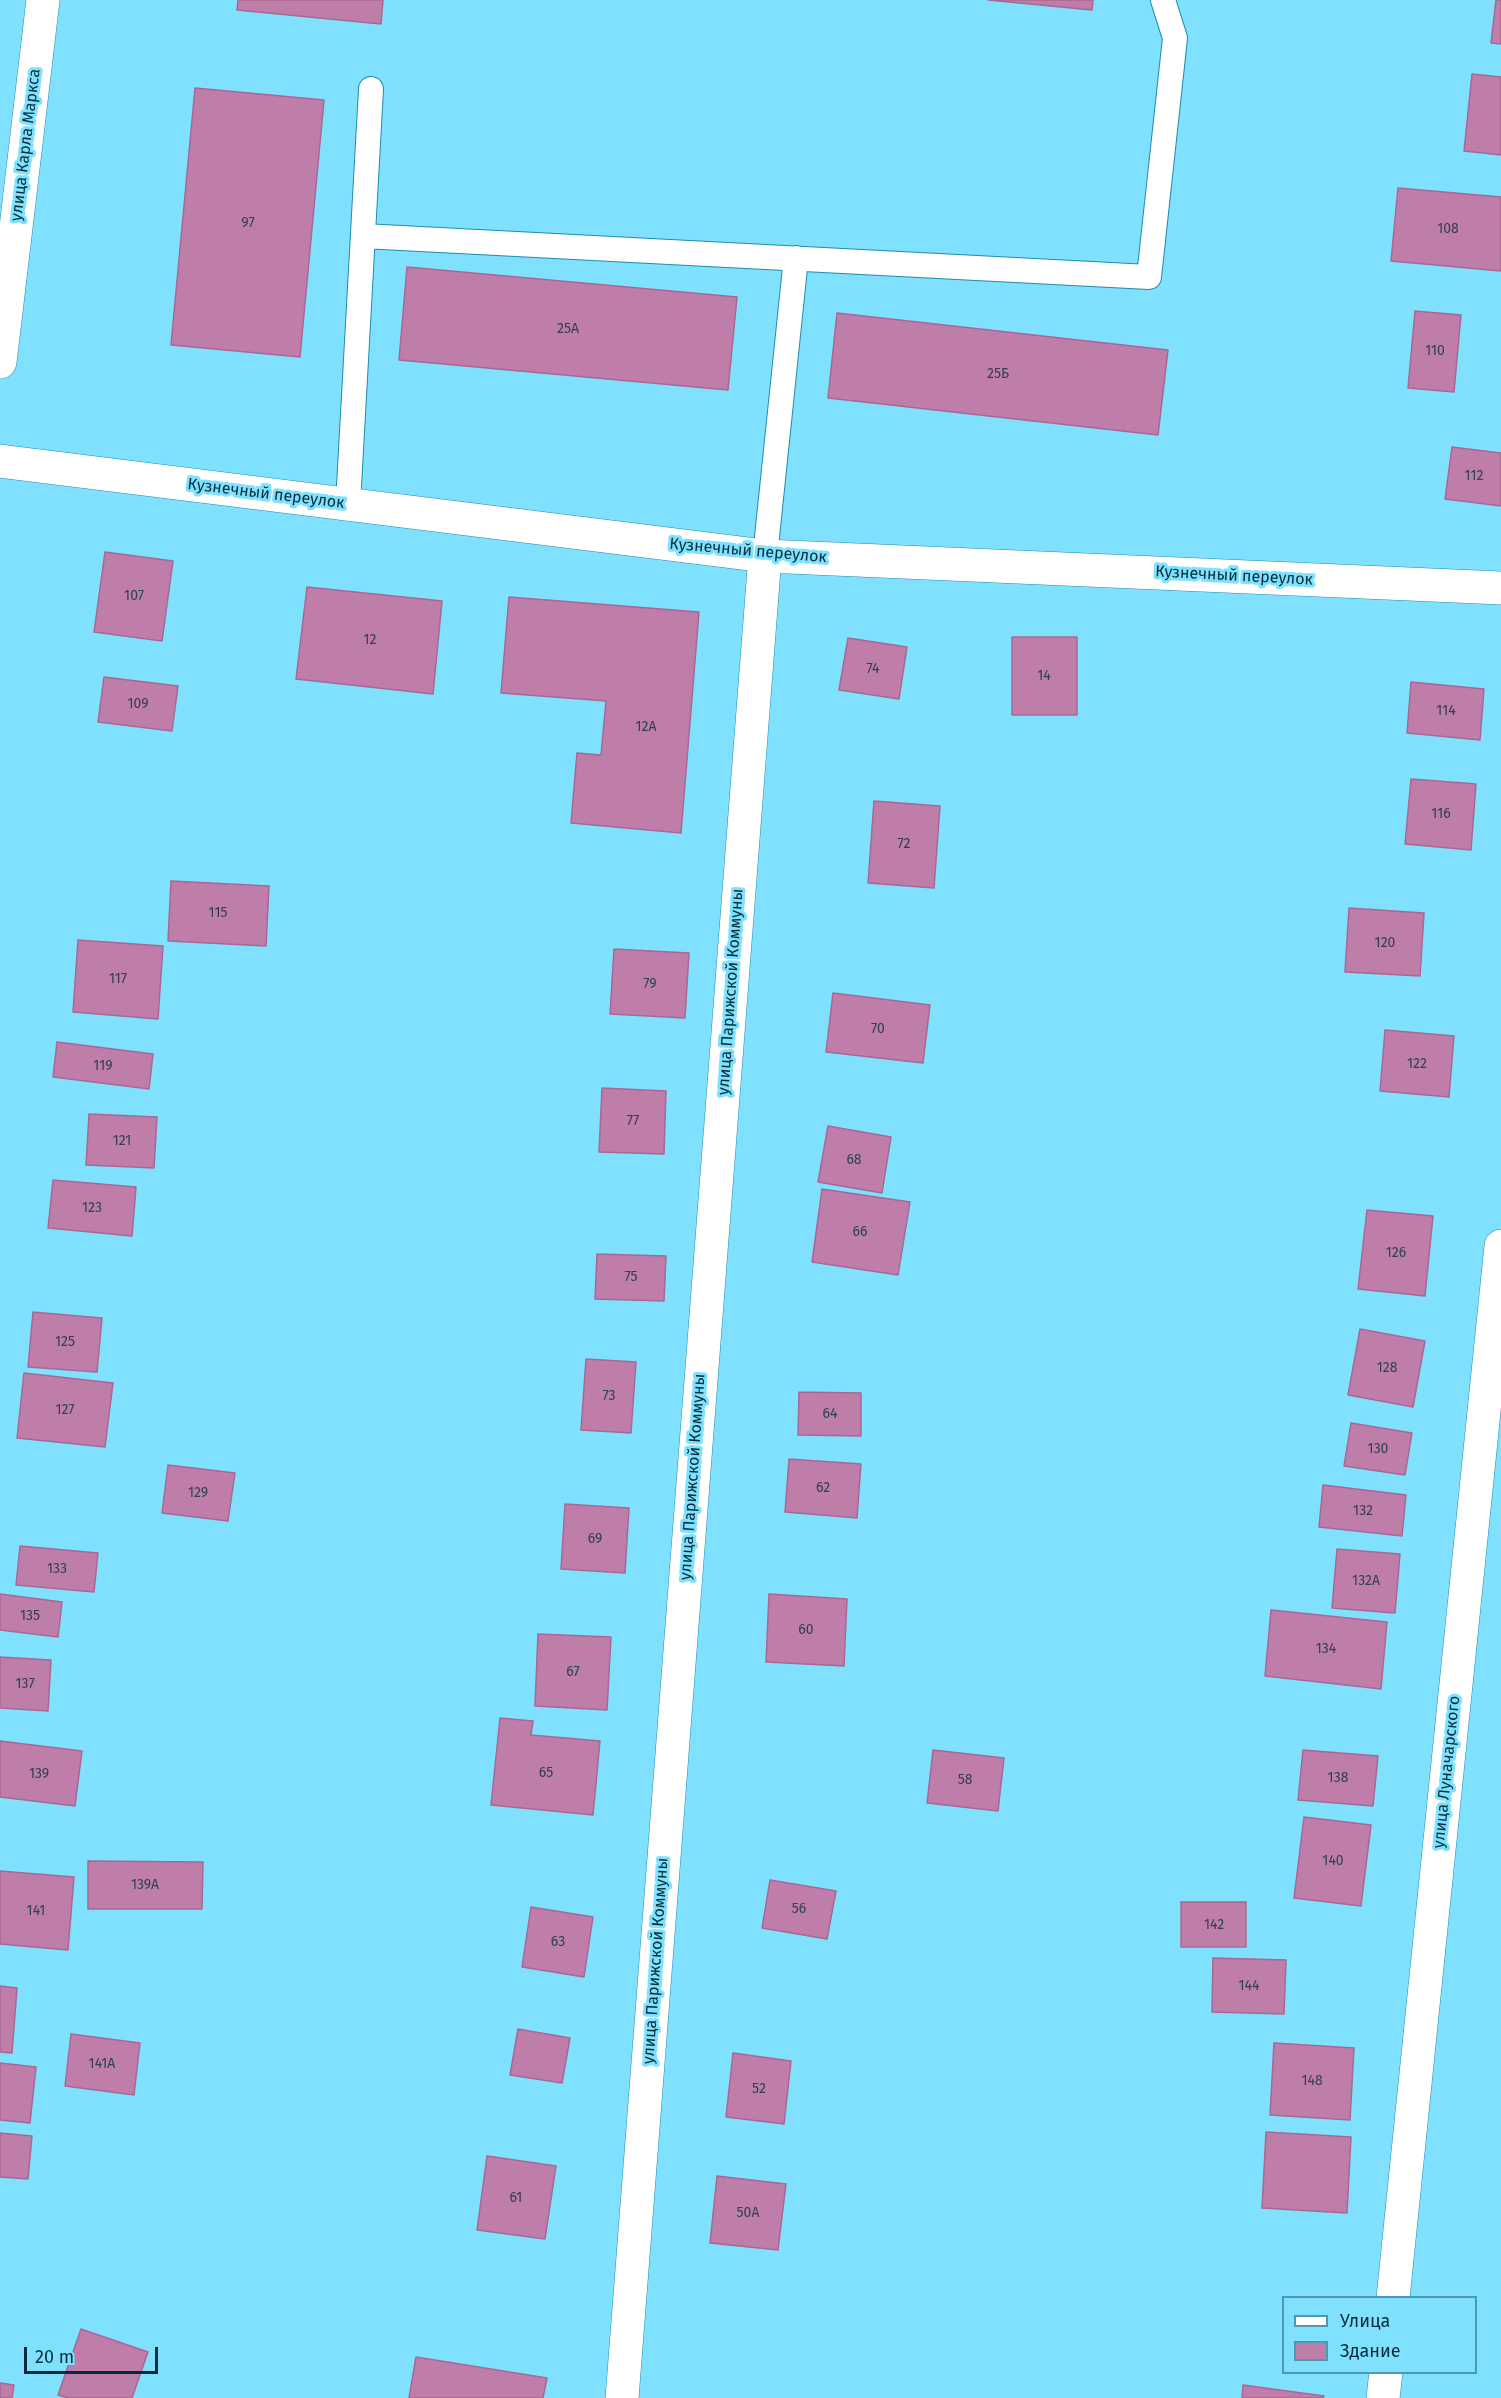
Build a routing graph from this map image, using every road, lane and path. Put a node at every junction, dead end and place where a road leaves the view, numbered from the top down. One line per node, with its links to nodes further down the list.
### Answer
1 (43, 0): 6 (street, улица Карла Маркса)
2 (1162, 0): 5 (lane)
3 (371, 89): 4 (lane)
4 (363, 236): 5 (lane); 8 (lane)
5 (796, 258): 9 (lane)
6 (0, 362)
7 (0, 461): 8 (street, Кузнечный переулок)
8 (348, 504): 9 (street, Кузнечный переулок)
9 (765, 556): 10 (street, Кузнечный переулок); 14 (street, улица Парижской Коммуны)
10 (1501, 588)
11 (1501, 1246): 12 (street, улица Луначарского)
12 (1393, 2296)
13 (1386, 2374): 15 (street)
14 (622, 2398)
15 (1383, 2398)

